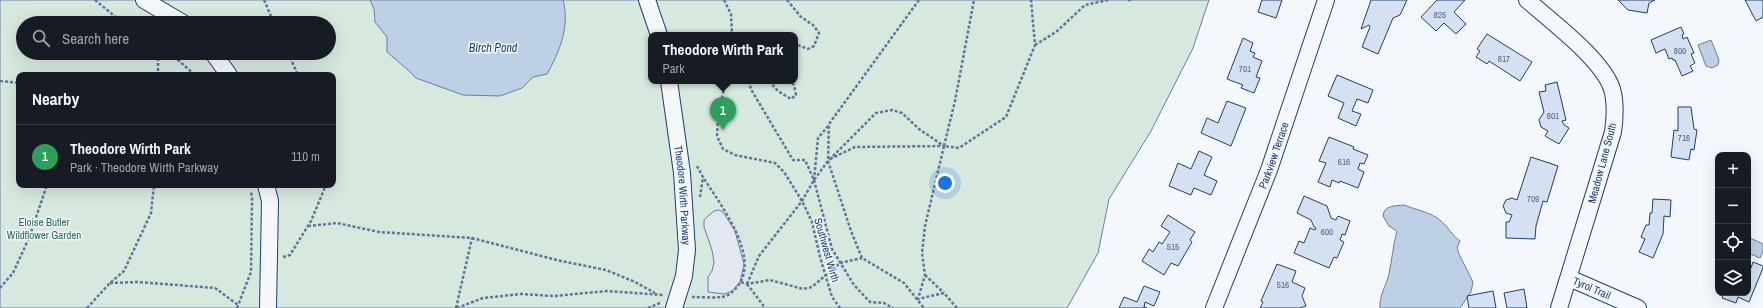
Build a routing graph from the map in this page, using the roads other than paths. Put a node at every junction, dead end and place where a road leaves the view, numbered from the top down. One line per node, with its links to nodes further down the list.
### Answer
1 (144, 0): 5 (street)
2 (647, 0): 6 (street)
3 (1326, 0): 14 (street, Parkview Terrace)
4 (1528, 0): 11 (street, Meadow Lane South)
5 (171, 16)
6 (658, 32)
7 (218, 60): 8 (street)
8 (227, 72)
9 (669, 84): 12 (street, Theodore Wirth Parkway)
10 (267, 188): 13 (street)
11 (1568, 278): 15 (street, Meadow Lane South); 16 (street, Tyrol Trail)
12 (676, 302)
13 (268, 308)
14 (1214, 308)
15 (1559, 308)
16 (1638, 308)

